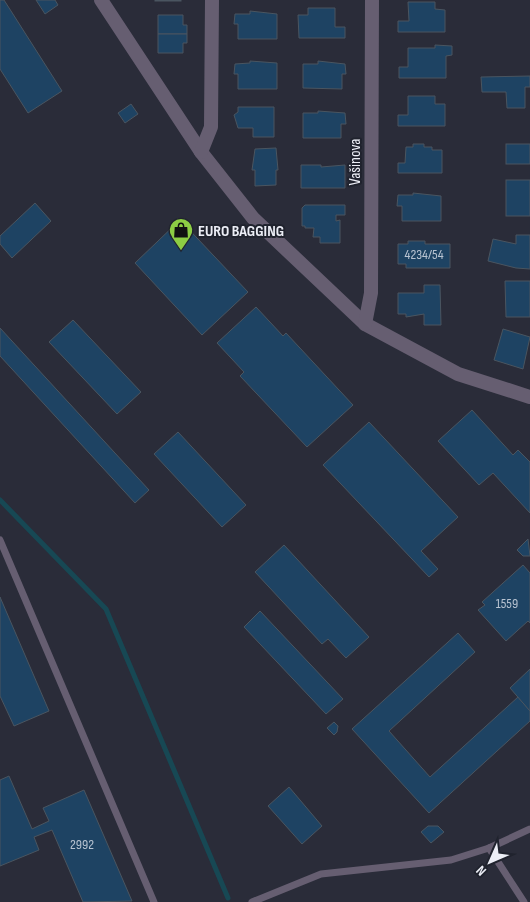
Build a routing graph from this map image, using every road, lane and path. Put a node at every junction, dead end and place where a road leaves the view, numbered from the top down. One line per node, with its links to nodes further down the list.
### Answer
1 (101, 0): 4 (street)
2 (212, 0): 4 (street)
3 (372, 0): 5 (street, Vašinova)
4 (201, 152): 5 (street)
5 (365, 324): 6 (street)
6 (530, 397)
7 (0, 540): 10 (lane)
8 (530, 828): 9 (lane)
9 (489, 848): 11 (lane); 12 (lane)
10 (154, 902)
11 (252, 902)
12 (524, 902)

